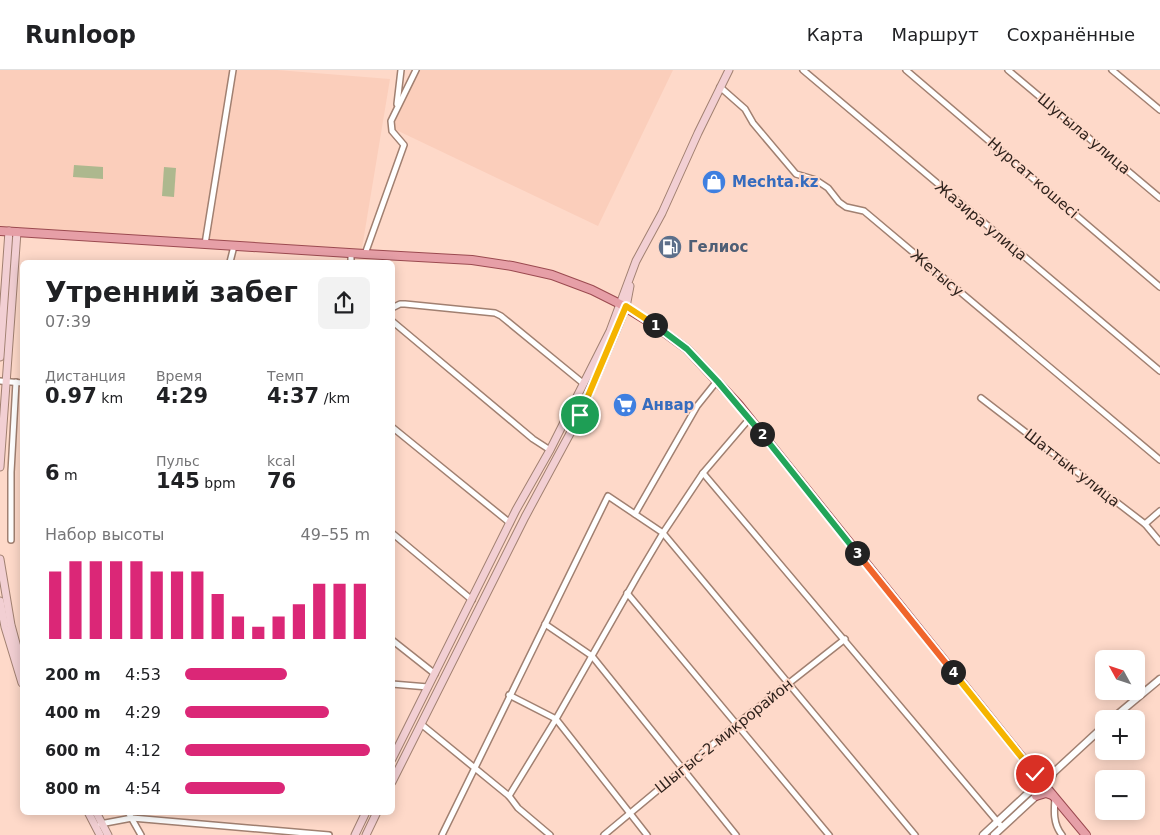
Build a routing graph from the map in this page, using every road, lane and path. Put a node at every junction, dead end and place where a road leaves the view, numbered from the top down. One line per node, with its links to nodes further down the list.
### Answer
1 (234, 70): 15 (street)
2 (401, 70): 10 (street)
3 (416, 70): 10 (street)
4 (729, 70): 9 (main road)
5 (803, 70): 26 (street, Жазира улица)
6 (906, 70): 21 (street, Нурсат кошесi)
7 (1008, 70): 12 (street, Шугыла улица)
8 (1112, 70): 11 (street)
9 (720, 87): 22 (main road); 35 (street, Жетысу)
10 (396, 110): 18 (street)
11 (1160, 110)
12 (1160, 198)
13 (0, 231): 14 (main road)
14 (13, 232): 15 (main road); 25 (main road); 28 (main road)
15 (205, 244): 16 (main road)
16 (234, 246): 17 (main road); 19 (street)
17 (351, 254): 18 (main road); 20 (street)
18 (365, 254): 22 (main road)
19 (230, 260)
20 (351, 260)
21 (1160, 287)
22 (623, 305): 27 (main road); 30 (main road); 41 (main road)
23 (395, 306): 30 (street)
24 (395, 324): 34 (street)
25 (0, 357)
26 (1160, 371)
27 (717, 381): 32 (main road); 40 (street)
28 (3, 382): 29 (street); 36 (main road)
29 (19, 383): 46 (street)
30 (584, 384): 34 (main road)
31 (981, 398): 43 (street, Шаттык улица)
32 (750, 418): 37 (street); 75 (main road)
33 (395, 429): 42 (street)
34 (550, 450): 38 (main road)
35 (1160, 460)
36 (0, 467)
37 (703, 473): 44 (street); 54 (street)
38 (516, 510): 41 (main road); 42 (main road)
39 (1160, 511): 43 (street)
40 (635, 514): 44 (street); 53 (street)
41 (525, 516): 67 (main road)
42 (510, 523): 51 (main road)
43 (1145, 524): 47 (street, Шаттык улица)
44 (663, 533): 50 (street); 61 (street)
45 (395, 536): 51 (street)
46 (11, 540)
47 (1160, 542)
48 (0, 559): 49 (main road)
49 (2, 586): 57 (main road)
50 (627, 593): 56 (street); 68 (street)
51 (472, 600): 58 (main road)
52 (0, 601): 59 (main road)
53 (545, 624): 56 (street); 64 (street)
54 (845, 639): 61 (street, Шыгыс-2 микрорайон); 89 (street)
55 (395, 642): 58 (street)
56 (592, 656): 66 (street); 74 (street)
57 (20, 659)
58 (435, 674): 63 (main road)
59 (20, 676)
60 (1160, 679): 65 (street)
61 (789, 683): 68 (street, Шыгыс-2 микрорайон); 102 (street)
62 (395, 684): 63 (street)
63 (428, 687): 70 (main road)
64 (510, 695): 66 (street); 73 (street)
65 (1123, 710)
66 (556, 719): 79 (street); 81 (street)
67 (421, 724): 72 (main road); 73 (street)
68 (737, 724): 74 (street, Шыгыс-2 микрорайон); 101 (street)
69 (1095, 734): 77 (street)
70 (395, 753)
71 (395, 764): 72 (street)
72 (401, 766): 76 (main road)
73 (473, 768): 79 (street); 96 (street)
74 (683, 769): 81 (street, Шыгыс-2 микрорайон); 100 (street)
75 (1035, 774): 77 (main road); 78 (main road)
76 (395, 777)
77 (1043, 784): 78 (street); 80 (main road)
78 (1035, 792): 80 (main road); 89 (street)
79 (509, 796): 97 (street)
80 (1054, 797): 105 (street); 106 (main road)
81 (628, 813): 98 (street, Шыгыс-2 микрорайон); 99 (street)
82 (90, 815): 88 (main road)
83 (96, 815): 88 (main road)
84 (130, 815): 87 (street)
85 (365, 815): 94 (main road)
86 (376, 815): 95 (main road)
87 (132, 818): 88 (street); 92 (street); 93 (street)
88 (98, 824): 90 (main road); 91 (main road)
89 (1000, 825): 103 (street); 104 (street)
90 (100, 835)
91 (108, 835)
92 (140, 835)
93 (329, 835)
94 (355, 835)
95 (366, 835)
96 (442, 835)
97 (550, 835)
98 (604, 835)
99 (646, 835)
100 (736, 835)
101 (829, 835)
102 (915, 835)
103 (983, 835)
104 (994, 835)
105 (1062, 835)
106 (1086, 835)

